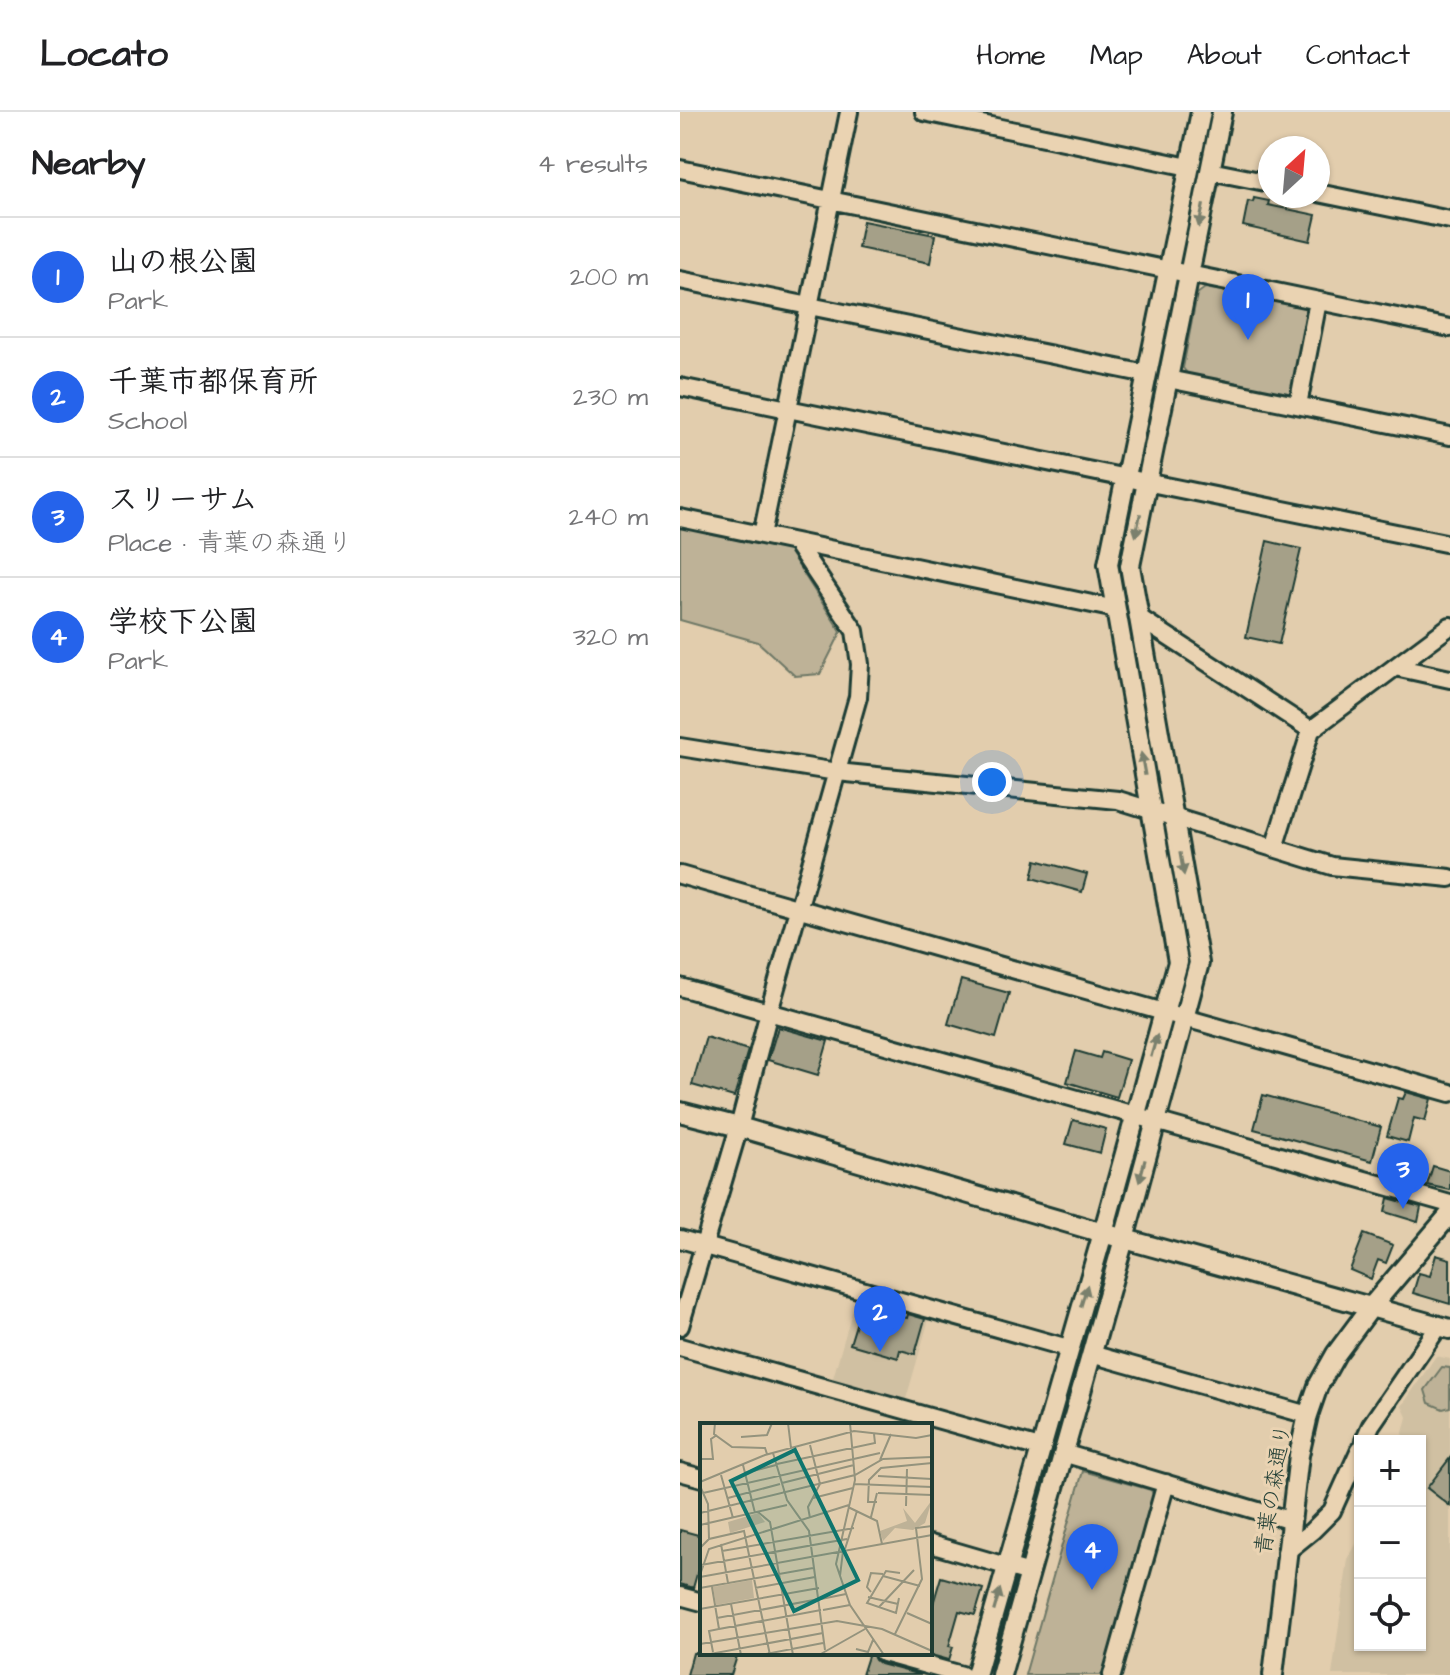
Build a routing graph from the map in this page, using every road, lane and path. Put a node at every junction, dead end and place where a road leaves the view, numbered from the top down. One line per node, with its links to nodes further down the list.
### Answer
1 (849, 112): 10 (street)
2 (924, 112): 5 (street)
3 (1201, 112): 5 (street)
4 (1222, 112): 7 (street)
5 (1189, 167): 12 (street)
6 (680, 169): 10 (street)
7 (1210, 171): 8 (street); 13 (street, one-way to 13)
8 (1258, 181)
9 (1330, 195): 11 (street)
10 (831, 200): 12 (street); 16 (street)
11 (1450, 220)
12 (1168, 270): 13 (street); 18 (street)
13 (1189, 274): 15 (street); 19 (street)
14 (680, 280): 16 (street)
15 (1318, 301): 17 (street); 21 (street)
16 (809, 306): 18 (street); 22 (street)
17 (1450, 328)
18 (1147, 374): 24 (street)
19 (1168, 379): 21 (street); 25 (street)
20 (680, 387): 22 (street)
21 (1298, 405): 23 (street)
22 (788, 409): 24 (street); 27 (street)
23 (1450, 436)
24 (1126, 478): 25 (street); 30 (street)
25 (1147, 482): 29 (street); 31 (street, one-way to 31)
26 (680, 518): 27 (street)
27 (762, 535): 28 (street)
28 (796, 543): 30 (street); 37 (street)
29 (1450, 544)
30 (1116, 609): 38 (street, one-way to 30)
31 (1138, 617): 35 (street); 39 (street)
32 (1450, 626): 33 (street)
33 (1395, 667): 34 (street); 35 (street)
34 (1450, 679)
35 (1311, 730): 40 (street)
36 (680, 747): 37 (street)
37 (837, 772): 38 (street); 43 (street)
38 (1151, 810): 39 (street); 46 (street)
39 (1173, 817): 40 (street); 47 (street, one-way to 47)
40 (1274, 848): 42 (street)
41 (680, 875): 43 (street)
42 (1450, 878)
43 (798, 909): 45 (street); 46 (street)
44 (680, 987): 45 (street)
45 (769, 1012): 50 (street); 52 (street)
46 (1164, 1012): 47 (street); 50 (street, one-way to 46)
47 (1184, 1018): 48 (street); 51 (street)
48 (1450, 1093)
49 (680, 1112): 52 (street)
50 (1135, 1115): 51 (street); 55 (street)
51 (1155, 1121): 53 (street); 57 (street, one-way to 57)
52 (739, 1127): 55 (street); 58 (street)
53 (1450, 1204)
54 (1450, 1214): 59 (street, 青葉の森通り)
55 (1103, 1233): 57 (street); 63 (street, one-way to 55)
56 (680, 1239): 58 (street)
57 (1124, 1239): 59 (street); 64 (street)
58 (703, 1245): 60 (street); 63 (street)
59 (1371, 1307): 61 (street); 65 (street, 青葉の森通り)
60 (680, 1326)
61 (1444, 1328): 66 (street)
62 (680, 1347): 67 (street)
63 (1068, 1348): 67 (street)
64 (1091, 1354): 65 (street); 68 (street)
65 (1308, 1415): 73 (street, 青葉の森通り)
66 (1367, 1435)
67 (1040, 1448): 76 (street)
68 (1063, 1453): 72 (street); 77 (street)
69 (1354, 1462): 75 (street)
70 (680, 1472): 71 (street)
71 (700, 1477)
72 (1166, 1483): 73 (street); 84 (street)
73 (1292, 1521): 75 (street, 青葉の森通り)
74 (932, 1545): 76 (street)
75 (1286, 1552): 85 (street, 青葉の森通り)
76 (1006, 1566): 77 (street); 82 (street, one-way to 76)
77 (1030, 1573): 83 (street)
78 (680, 1596): 79 (street)
79 (700, 1601)
80 (890, 1655): 81 (street)
81 (962, 1675)
82 (976, 1675)
83 (1001, 1675)
84 (1112, 1675)
85 (1273, 1675)

